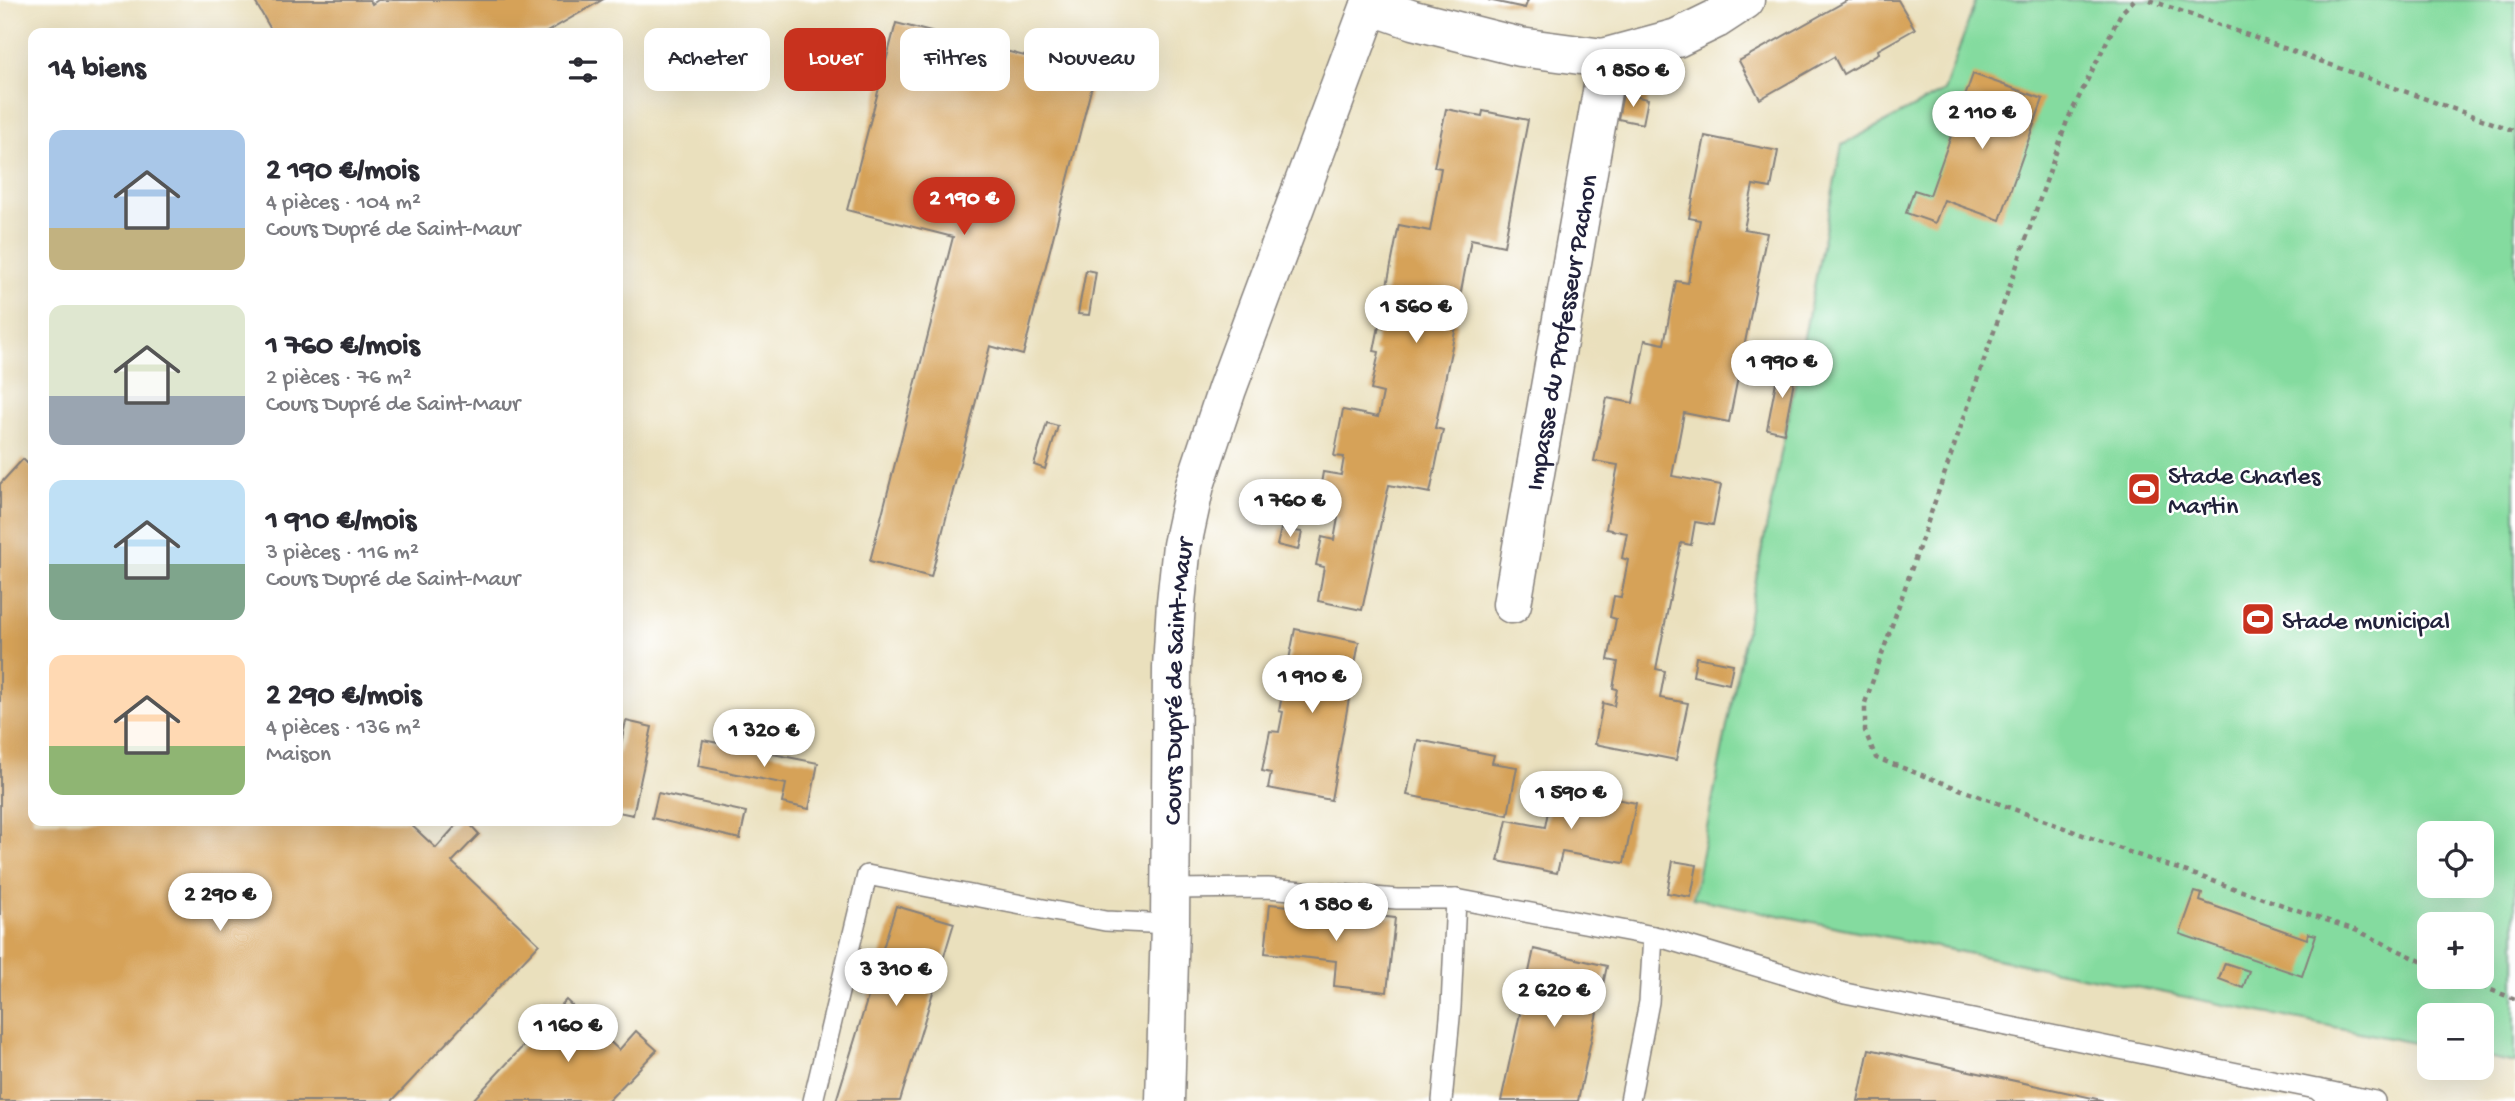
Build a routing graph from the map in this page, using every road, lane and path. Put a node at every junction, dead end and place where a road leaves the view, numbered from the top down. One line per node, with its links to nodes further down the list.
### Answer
1 (1745, 0): 5 (street)
2 (2134, 0): 11 (path)
3 (2150, 0): 6 (path)
4 (1371, 3): 5 (street); 9 (street, Cours Dupré de Saint-Maur)
5 (1604, 58): 7 (street, Impasse du Professeur Pachon)
6 (2515, 131)
7 (1512, 604)
8 (1455, 899): 9 (lane); 10 (lane); 17 (lane)
9 (1170, 906): 15 (lane); 16 (street, Cours Dupré de Saint-Maur)
10 (1653, 936): 14 (lane); 18 (lane)
11 (2417, 959)
12 (2488, 989): 13 (path)
13 (2515, 999)
14 (2323, 1095): 19 (lane)
15 (813, 1101)
16 (1165, 1101)
17 (1442, 1101)
18 (1630, 1101)
19 (2375, 1101)

